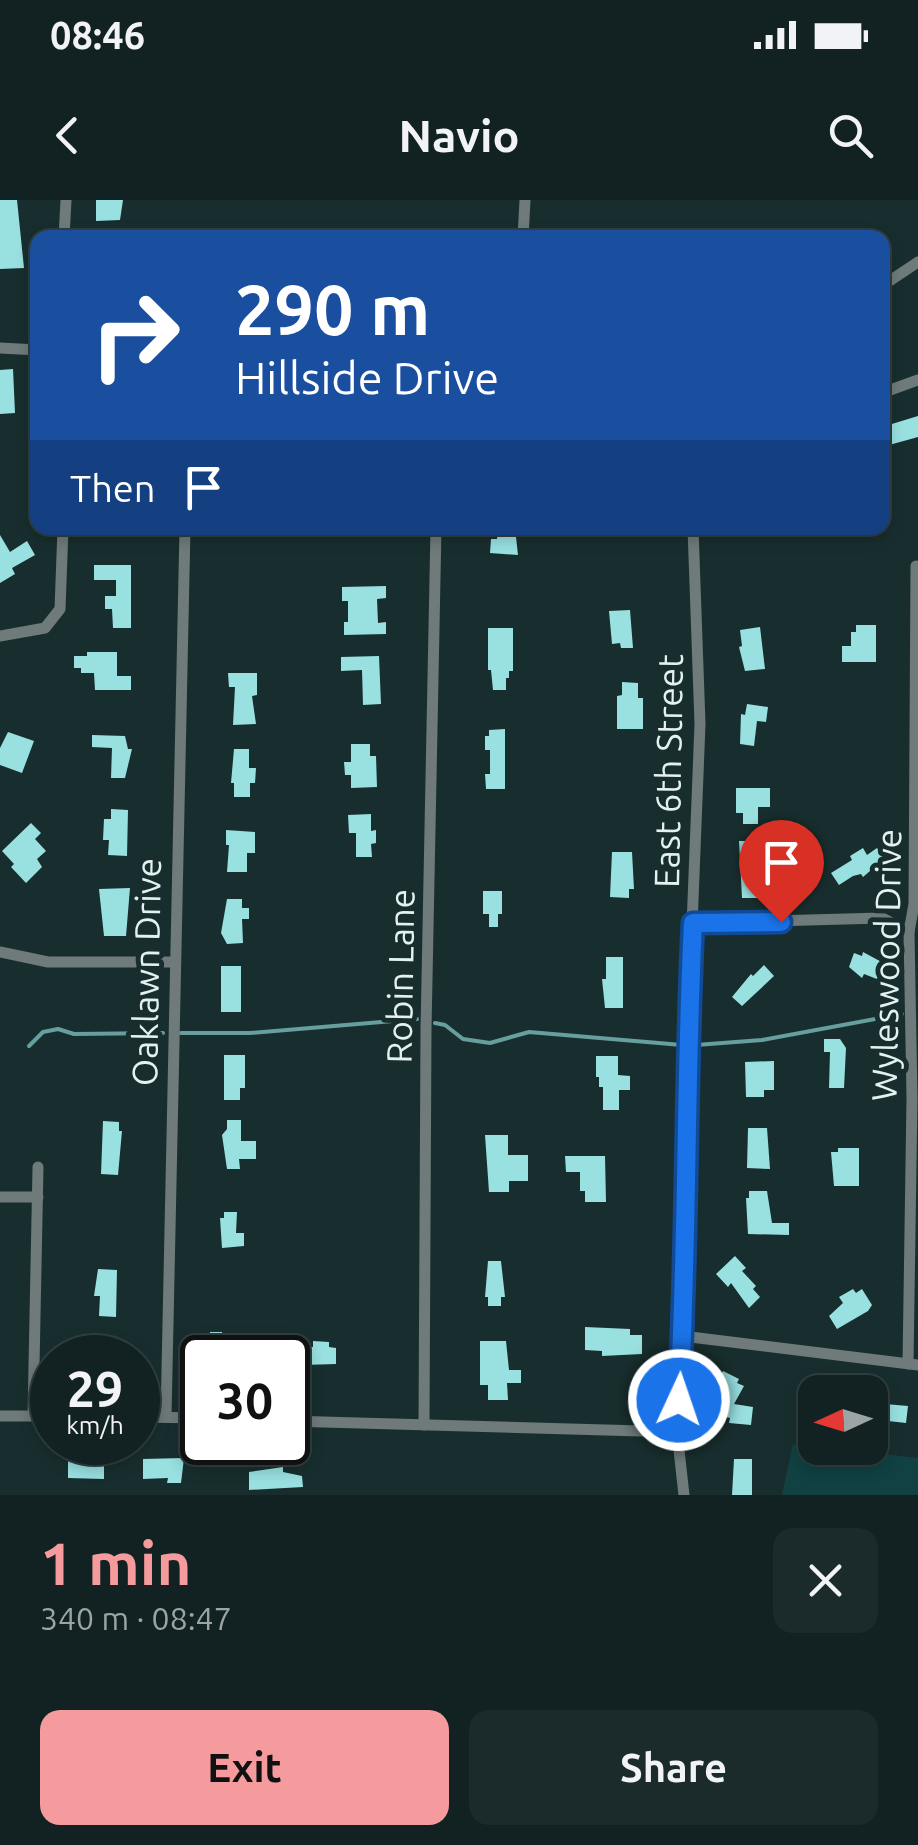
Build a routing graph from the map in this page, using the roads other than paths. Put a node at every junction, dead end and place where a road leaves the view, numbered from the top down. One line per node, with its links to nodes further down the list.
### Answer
1 (66, 200): 3 (street)
2 (525, 200): 4 (street)
3 (64, 230)
4 (524, 230)
5 (918, 262): 6 (street)
6 (890, 281)
7 (0, 348): 8 (street)
8 (30, 350)
9 (918, 380): 10 (street)
10 (890, 390)
11 (63, 535): 16 (street)
12 (184, 535): 20 (street, Oaklawn Drive)
13 (436, 535): 34 (street, Robin Lane)
14 (693, 535): 17 (street, East 6th Street)
15 (916, 566): 18 (street, Wyleswood Drive)
16 (0, 636)
17 (693, 923): 18 (street); 26 (street, East 6th Street)
18 (908, 932): 21 (street, Wyleswood Drive)
19 (0, 952): 20 (street)
20 (174, 962): 31 (street, Oaklawn Drive)
21 (915, 1098): 27 (street, Wyleswood Drive)
22 (38, 1167): 23 (street)
23 (38, 1197): 24 (street); 25 (street)
24 (0, 1198)
25 (35, 1335)
26 (682, 1336): 27 (street); 35 (street, East 6th Street)
27 (913, 1365)
28 (0, 1416): 29 (street)
29 (30, 1416)
30 (160, 1417): 31 (street)
31 (166, 1417): 32 (street)
32 (180, 1417)
33 (310, 1422): 34 (street)
34 (424, 1425): 35 (street)
35 (677, 1432): 36 (street, East 6th Street)
36 (684, 1495)

